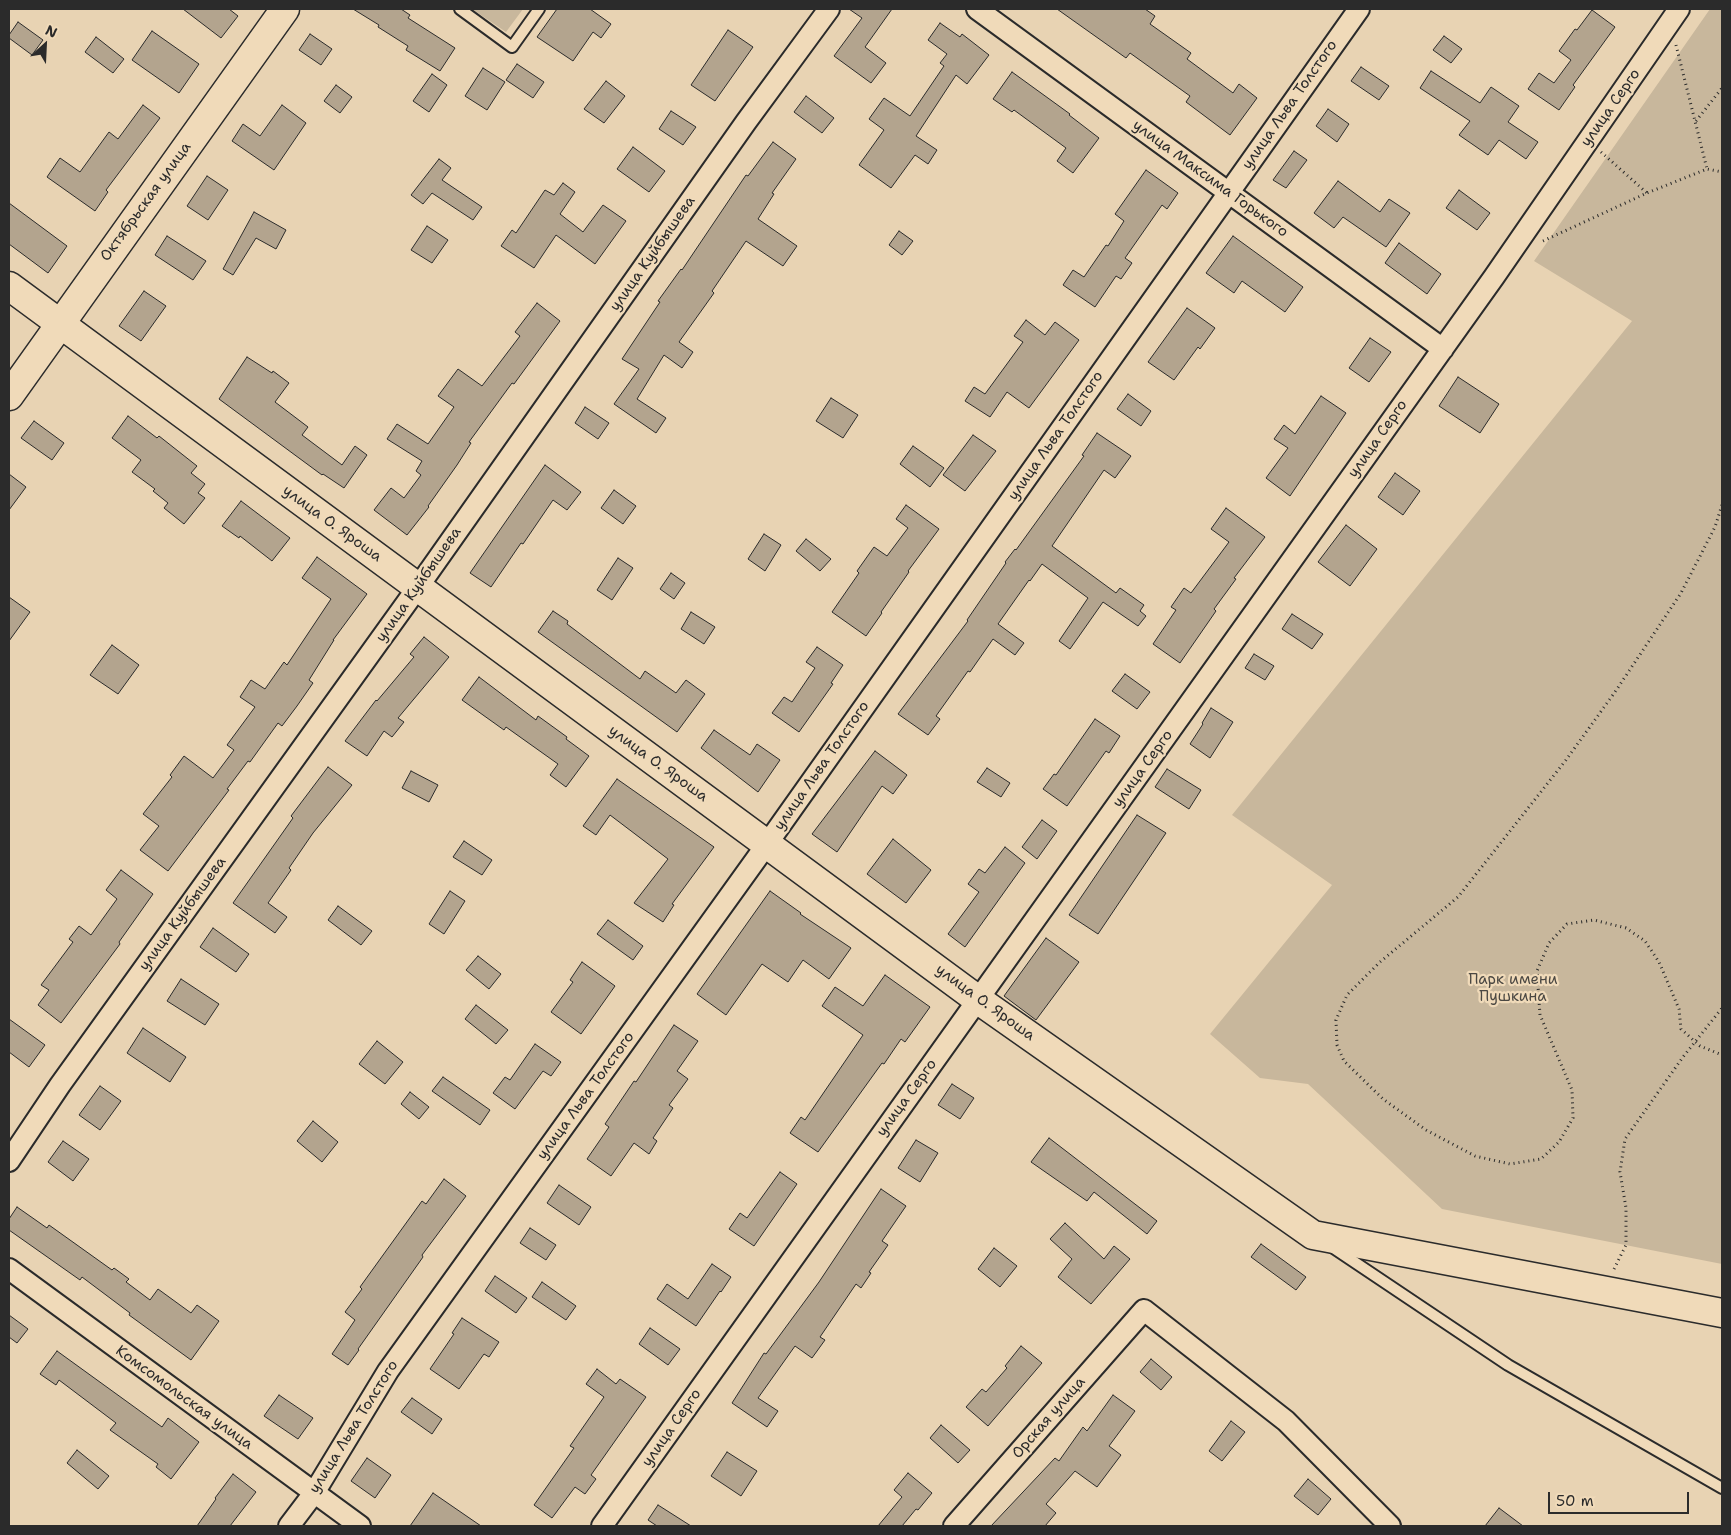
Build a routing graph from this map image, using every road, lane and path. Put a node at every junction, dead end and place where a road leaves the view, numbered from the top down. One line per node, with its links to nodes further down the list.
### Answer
1 (285, 9): 18 (main road, Октябрьская улица)
2 (460, 9): 3 (lane)
3 (539, 9)
4 (829, 9): 22 (street, улица Куйбышева)
5 (977, 9): 14 (street, улица Максима Горького)
6 (1359, 9): 14 (street, улица Льва Толстого)
7 (1679, 9): 19 (street, улица Серго)
8 (1675, 40): 10 (path)
9 (1722, 88): 10 (path)
10 (1695, 121): 12 (path)
11 (1599, 150): 15 (path)
12 (1707, 169): 13 (path); 15 (path)
13 (1722, 172)
14 (1228, 192): 19 (street, улица Максима Горького); 23 (street, улица Льва Толстого)
15 (1647, 193): 16 (path)
16 (1543, 241)
17 (9, 286): 18 (main road, улица О. Яроша)
18 (60, 323): 20 (main road, Октябрьская улица); 22 (main road, улица О. Яроша)
19 (1442, 349): 24 (street, улица Серго)
20 (9, 396)
21 (1722, 505): 26 (path)
22 (418, 587): 23 (main road, улица О. Яроша); 28 (street, улица Куйбышева)
23 (767, 844): 24 (main road, улица О. Яроша); 34 (street, улица Льва Толстого)
24 (978, 998): 29 (main road, улица О. Яроша); 37 (street, улица Серго)
25 (1722, 1008): 26 (path)
26 (1695, 1042): 27 (path); 31 (path)
27 (1722, 1055)
28 (9, 1161)
29 (1313, 1234): 31 (main road); 33 (lane)
30 (9, 1269): 34 (street, Комсомольская улица)
31 (1603, 1290): 32 (main road)
32 (1722, 1313)
33 (1722, 1489)
34 (314, 1493): 35 (street, улица Льва Толстого); 36 (street, Комсомольская улица)
35 (289, 1526)
36 (360, 1526)
37 (602, 1526)
38 (954, 1526): 39 (street, Орская улица)
39 (1390, 1526)

